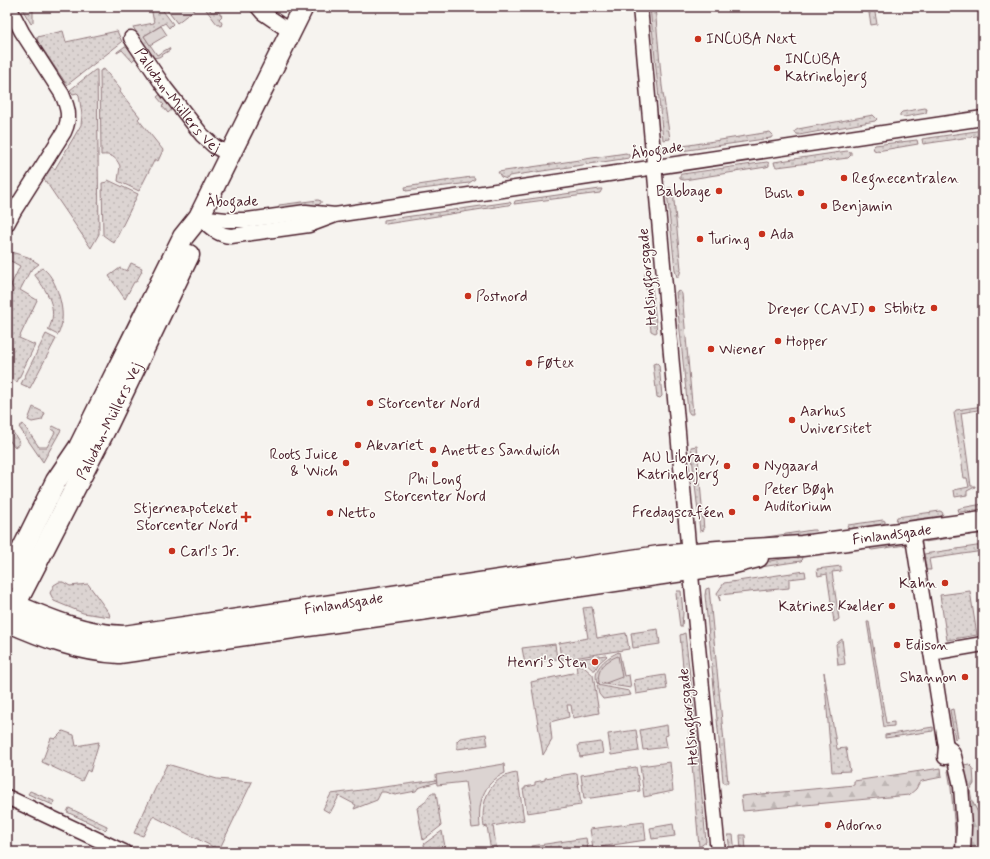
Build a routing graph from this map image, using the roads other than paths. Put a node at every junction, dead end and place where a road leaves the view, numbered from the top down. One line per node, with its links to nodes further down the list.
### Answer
1 (9, 7): 11 (street)
2 (258, 7): 5 (street)
3 (303, 7): 5 (street, Paludan-Müllers Vej)
4 (640, 7): 9 (street, Helsingforsgade)
5 (291, 32): 8 (street, Paludan-Müllers Vej)
6 (131, 38): 8 (street, Paludan-Müllers Vej)
7 (983, 118): 9 (street, Åbogade)
8 (230, 155): 10 (street, Paludan-Müllers Vej)
9 (655, 167): 10 (street, Åbogade); 14 (street, Helsingforsgade)
10 (199, 217): 15 (street, Paludan-Müllers Vej); 16 (street, Paludan-Müllers Vej)
11 (7, 224)
12 (983, 522): 13 (street, Finlandsgade)
13 (912, 532): 14 (street, Finlandsgade); 18 (street)
14 (690, 561): 16 (street, Finlandsgade); 16 (street, Finlandsgade); 21 (street, Helsingforsgade)
15 (7, 580)
16 (9, 613)
17 (983, 644): 18 (street)
18 (931, 653): 22 (street)
19 (7, 796): 20 (street)
20 (124, 852)
21 (718, 852)
22 (963, 852)

